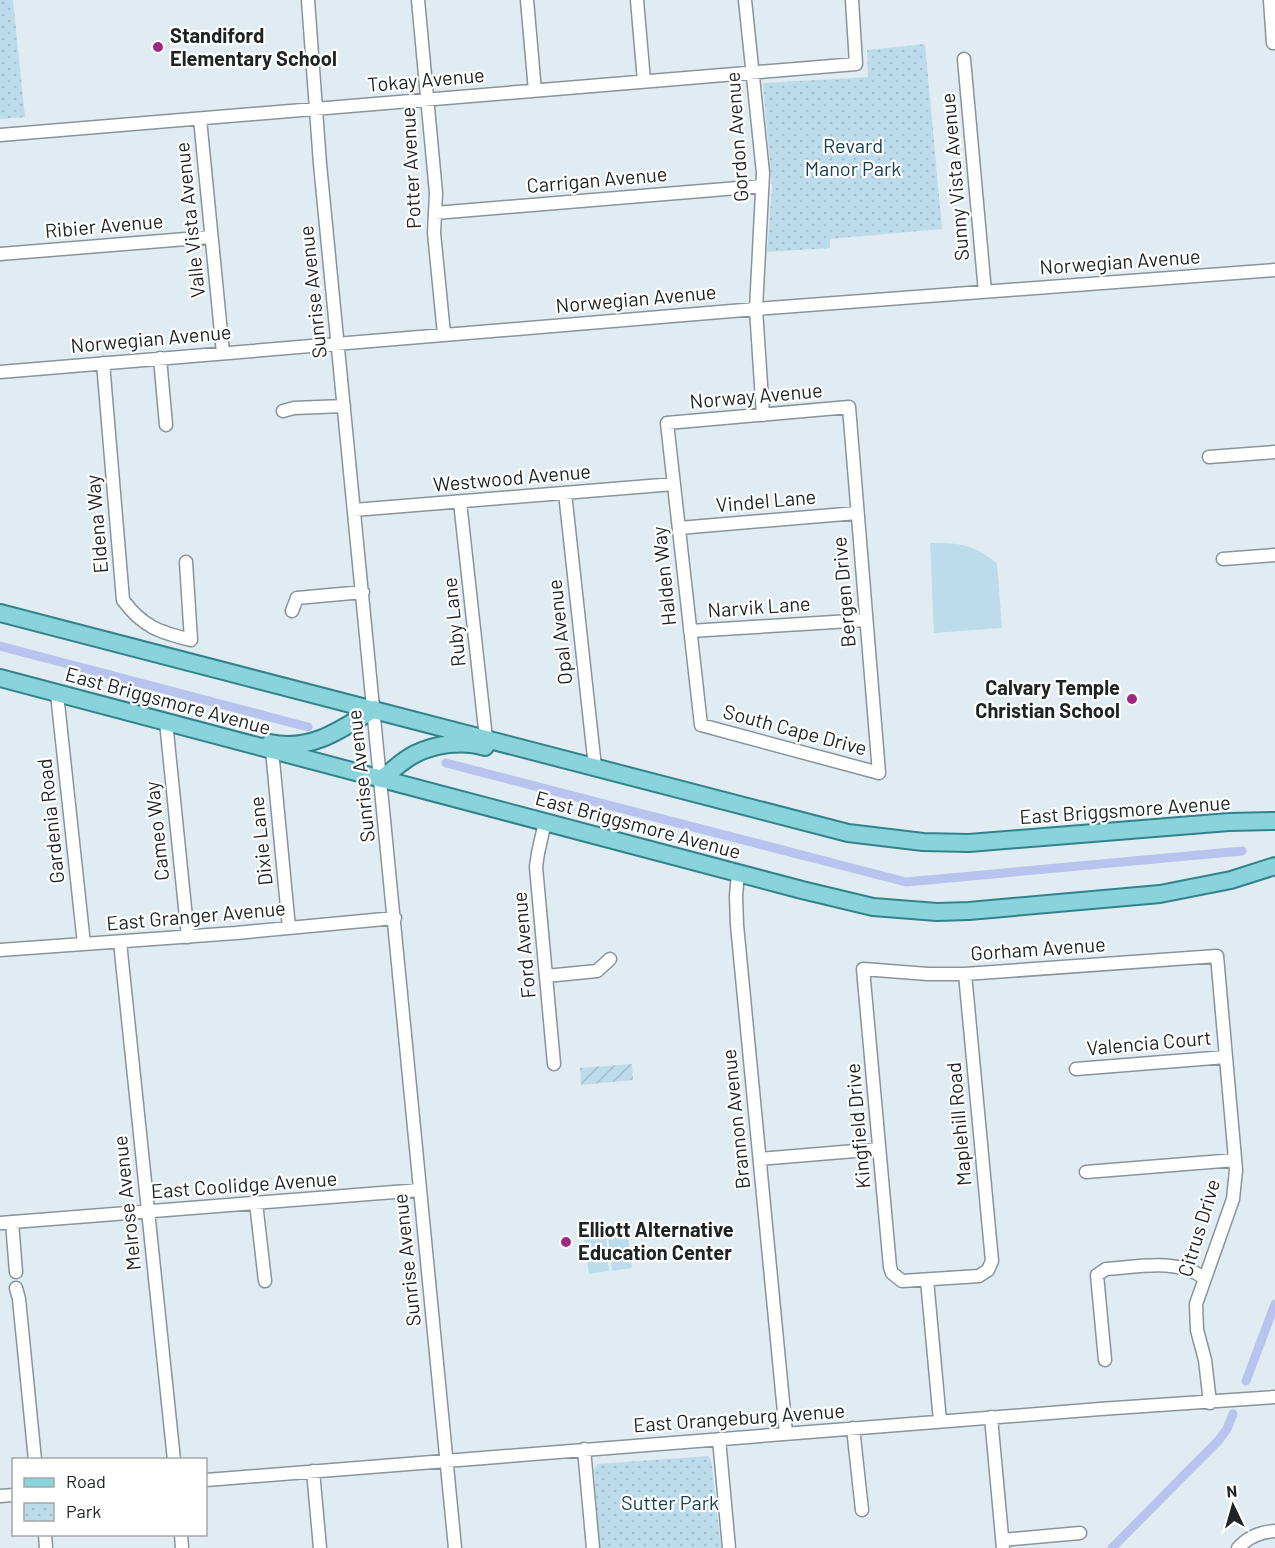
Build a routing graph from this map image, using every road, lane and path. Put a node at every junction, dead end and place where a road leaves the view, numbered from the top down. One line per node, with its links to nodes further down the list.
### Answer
1 (308, 0): 14 (street, Sunrise Avenue)
2 (418, 0): 13 (street, Potter Avenue)
3 (527, 0): 12 (street)
4 (637, 0): 11 (street)
5 (745, 0): 10 (street, Gordon Avenue)
6 (852, 0): 10 (street, Tokay Avenue)
7 (1270, 0): 8 (street)
8 (1274, 43)
9 (964, 59): 22 (street, Sunny Vista Avenue)
10 (752, 72): 11 (street, Tokay Avenue); 17 (street, Gordon Avenue)
11 (644, 81): 12 (street, Tokay Avenue)
12 (535, 90): 13 (street, Tokay Avenue)
13 (427, 100): 14 (street, Tokay Avenue); 18 (street, Potter Avenue)
14 (316, 109): 15 (street, Tokay Avenue); 25 (street, Sunrise Avenue)
15 (200, 119): 16 (street, Tokay Avenue); 19 (street, Valle Vista Avenue)
16 (0, 135)
17 (762, 186): 18 (street, Carrigan Avenue); 23 (street, Gordon Avenue)
18 (435, 213): 24 (street, Potter Avenue)
19 (211, 237): 20 (street, Ribier Avenue); 26 (street, Valle Vista Avenue)
20 (0, 254)
21 (1275, 270): 22 (street, Norwegian Avenue)
22 (985, 292): 23 (street, Norwegian Avenue)
23 (756, 309): 24 (street, Norwegian Avenue); 33 (street, Gordon Avenue)
24 (444, 334): 25 (street, Norwegian Avenue)
25 (338, 343): 26 (street, Norwegian Avenue); 30 (street, Sunrise Avenue)
26 (223, 353): 27 (street, Norwegian Avenue)
27 (160, 358): 28 (street, Norwegian Avenue); 35 (street)
28 (103, 363): 29 (street, Norwegian Avenue); 46 (street, Eldena Way)
29 (0, 372)
30 (344, 406): 32 (street); 41 (street, Sunrise Avenue)
31 (849, 407): 33 (street, Norway Avenue); 42 (street, Bergen Drive)
32 (283, 411)
33 (763, 415): 34 (street, Norway Avenue)
34 (667, 423): 38 (street, Halden Way)
35 (165, 425)
36 (1275, 452): 37 (street)
37 (1209, 457)
38 (674, 484): 39 (street, Westwood Avenue); 43 (street, Halden Way)
39 (565, 493): 40 (street, Westwood Avenue); 61 (street, Opal Avenue)
40 (460, 502): 41 (street, Westwood Avenue); 58 (street, Ruby Lane)
41 (354, 510): 47 (street, Sunrise Avenue)
42 (857, 513): 43 (street, Vindel Lane); 50 (street, Bergen Drive)
43 (678, 528): 51 (street, Halden Way)
44 (1275, 555): 45 (street)
45 (1223, 559)
46 (186, 562)
47 (363, 592): 48 (street); 54 (street, Sunrise Avenue)
48 (292, 611)
49 (0, 613): 54 (main road, East Briggsmore Avenue)
50 (866, 620): 51 (street, Narvik Lane); 62 (street, Bergen Drive)
51 (690, 631): 56 (street, Halden Way)
52 (0, 678): 53 (main road, East Briggsmore Avenue)
53 (57, 694): 55 (main road, East Briggsmore Avenue); 72 (street, Gardenia Road)
54 (374, 709): 57 (main road); 58 (main road, East Briggsmore Avenue); 63 (street, Sunrise Avenue)
55 (166, 722): 57 (main road, East Briggsmore Avenue); 70 (street, Cameo Way)
56 (701, 725): 62 (street, South Cape Drive)
57 (222, 737): 59 (main road, East Briggsmore Avenue)
58 (486, 738): 60 (main road, East Briggsmore Avenue)
59 (272, 750): 63 (main road, East Briggsmore Avenue); 69 (street, Dixie Lane)
60 (544, 753): 61 (main road, East Briggsmore Avenue); 63 (main road)
61 (595, 767): 64 (main road, East Briggsmore Avenue)
62 (879, 773)
63 (381, 779): 65 (main road, East Briggsmore Avenue); 68 (street, Sunrise Avenue)
64 (1275, 821)
65 (545, 822): 67 (main road, East Briggsmore Avenue); 78 (street, Ford Avenue)
66 (1275, 866): 67 (main road, East Briggsmore Avenue)
67 (738, 873): 83 (street, Brannon Avenue)
68 (395, 918): 69 (street, East Granger Avenue); 86 (street, Sunrise Avenue)
69 (289, 928): 70 (street, East Granger Avenue)
70 (188, 937): 71 (street, East Granger Avenue)
71 (120, 942): 72 (street, East Granger Avenue); 88 (street, Melrose Avenue)
72 (84, 944): 73 (street, East Granger Avenue)
73 (0, 950)
74 (1217, 956): 77 (street, Gorham Avenue); 79 (street, Citrus Drive)
75 (610, 959): 78 (street)
76 (862, 969): 77 (street, Gorham Avenue); 82 (street, Kingfield Drive)
77 (965, 974): 92 (street, Maplehill Road)
78 (546, 976): 80 (street, Ford Avenue)
79 (1226, 1057): 81 (street, Valencia Court); 84 (street, Citrus Drive)
80 (554, 1064)
81 (1076, 1069)
82 (879, 1149): 83 (street); 92 (street, Kingfield Drive)
83 (760, 1159): 101 (street, Brannon Avenue)
84 (1235, 1160): 85 (street); 91 (street, Citrus Drive)
85 (1086, 1172)
86 (420, 1190): 87 (street, East Coolidge Avenue); 106 (street, Sunrise Avenue)
87 (256, 1203): 88 (street, East Coolidge Avenue); 93 (street)
88 (147, 1212): 89 (street, East Coolidge Avenue); 105 (street, Melrose Avenue)
89 (6, 1223): 90 (street)
90 (16, 1272)
91 (1204, 1278): 95 (street); 97 (street, Citrus Drive)
92 (927, 1280): 99 (street)
93 (265, 1281)
94 (16, 1288): 104 (street)
95 (1104, 1360)
96 (1275, 1397): 97 (street, East Orangeburg Avenue)
97 (1209, 1403): 98 (street, East Orangeburg Avenue)
98 (991, 1418): 99 (street, East Orangeburg Avenue); 112 (street)
99 (940, 1422): 100 (street, East Orangeburg Avenue)
100 (853, 1428): 101 (street, East Orangeburg Avenue); 109 (street)
101 (786, 1433): 102 (street, East Orangeburg Avenue)
102 (719, 1439): 103 (street, East Orangeburg Avenue); 116 (street)
103 (584, 1449): 106 (street, East Orangeburg Avenue); 115 (street)
104 (35, 1458)
105 (174, 1458)
106 (447, 1460): 107 (street, East Orangeburg Avenue); 114 (street, Sunrise Avenue)
107 (313, 1471): 108 (street, East Orangeburg Avenue); 113 (street)
108 (207, 1480)
109 (862, 1509)
110 (1275, 1531): 117 (street)
111 (1080, 1533): 112 (street)
112 (1002, 1544)
113 (320, 1548)
114 (455, 1548)
115 (593, 1548)
116 (729, 1548)
117 (1238, 1548)

